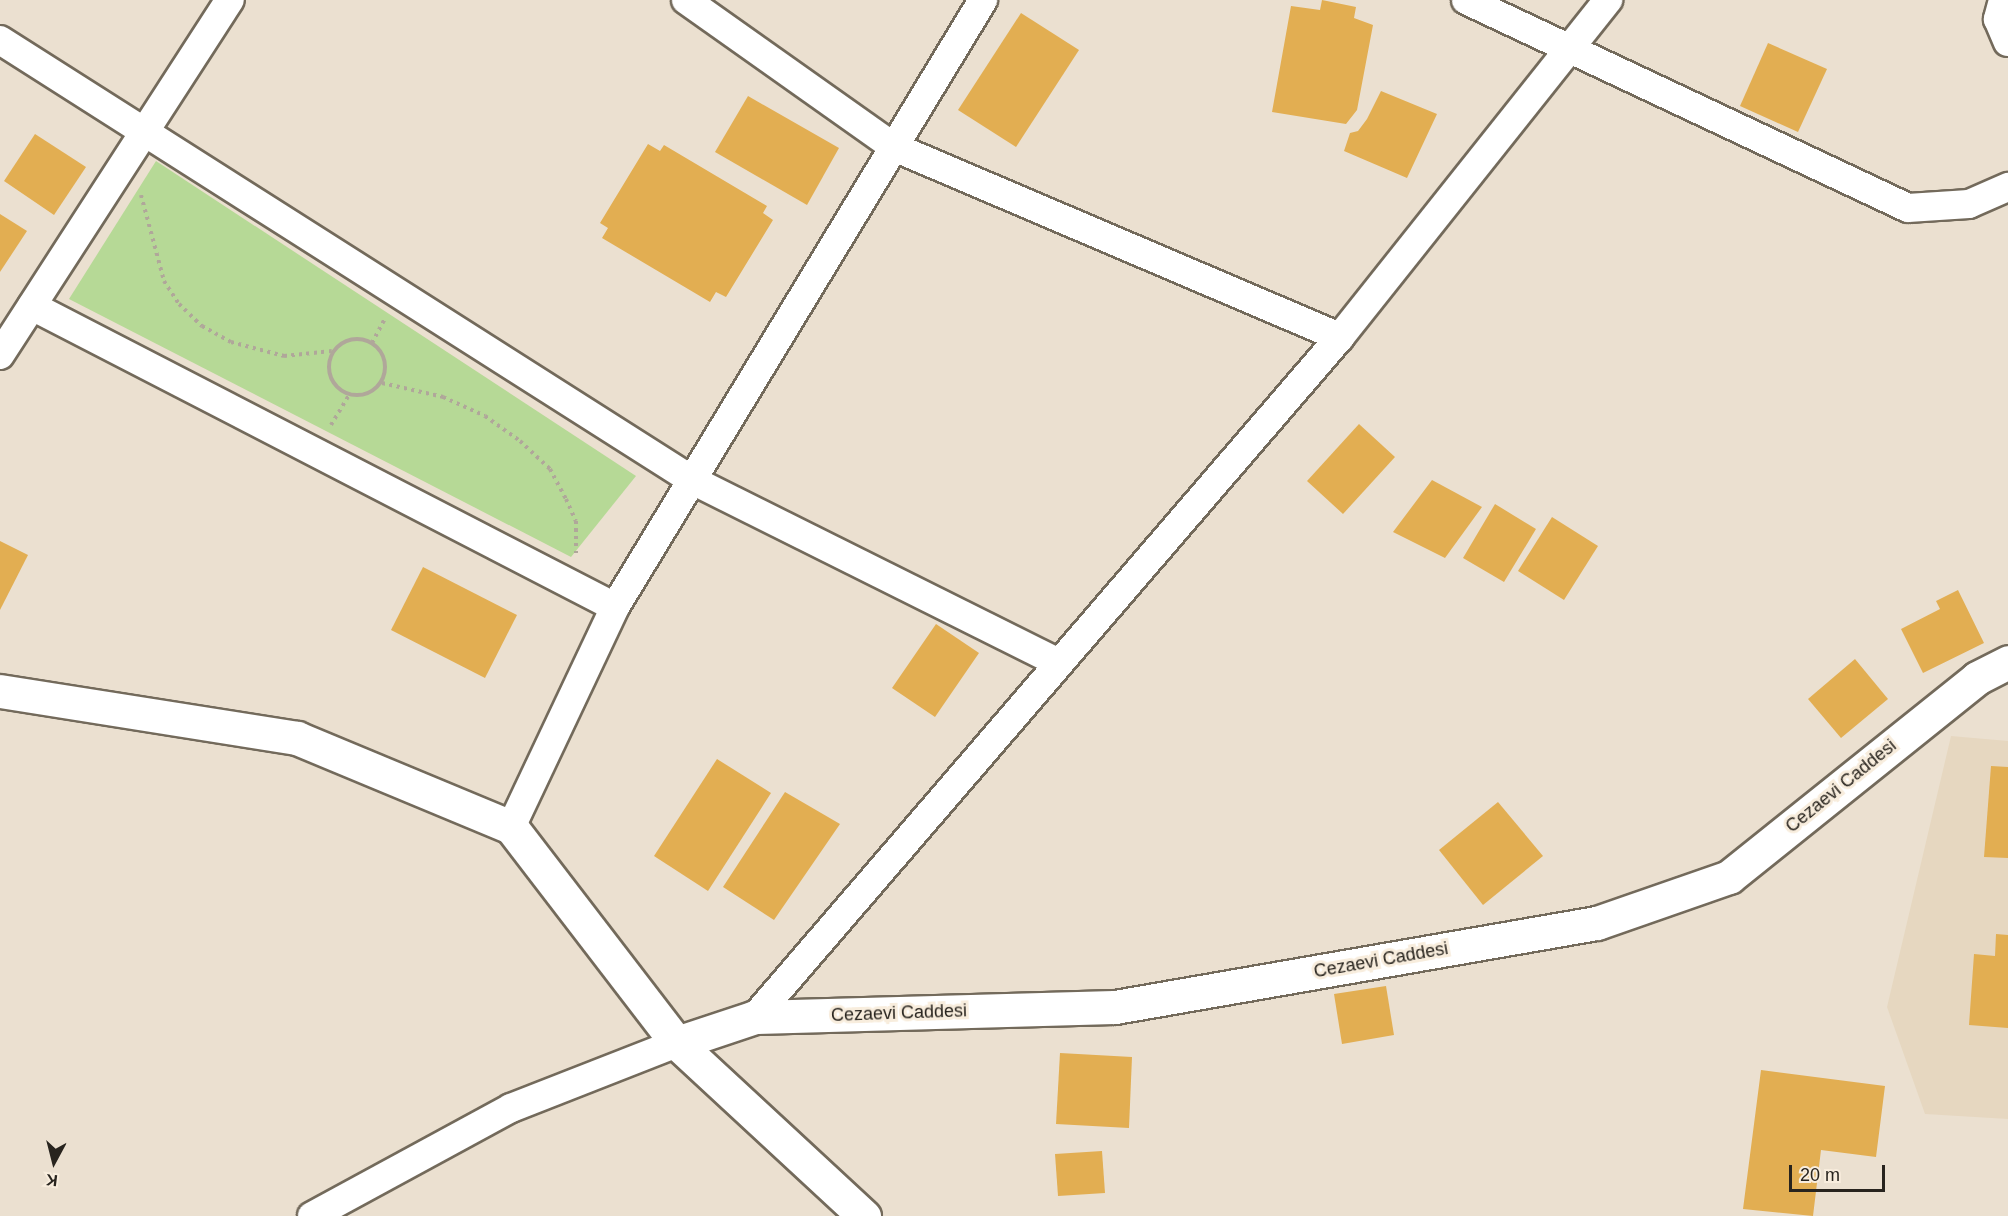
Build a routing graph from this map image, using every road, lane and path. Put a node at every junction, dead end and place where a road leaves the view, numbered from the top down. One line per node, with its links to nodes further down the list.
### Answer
1 (231, 0): 10 (street)
2 (686, 0): 11 (street)
3 (983, 0): 11 (street)
4 (1466, 0): 9 (street)
5 (1608, 0): 9 (street)
6 (2003, 0): 8 (street)
7 (0, 40): 10 (street)
8 (2008, 42)
9 (1571, 46): 12 (street); 14 (street)
10 (139, 141): 13 (street); 15 (path); 18 (street)
11 (894, 147): 14 (street); 18 (street)
12 (2008, 187)
13 (32, 306): 16 (street); 19 (street)
14 (1340, 337): 22 (street)
15 (332, 351): 17 (path); 17 (path)
16 (0, 355)
17 (382, 383): 19 (path)
18 (692, 480): 20 (street); 22 (street)
19 (575, 586): 20 (street)
20 (615, 607): 24 (street)
21 (2008, 662): 25 (street, Cezaevi Caddesi)
22 (1059, 663): 25 (street)
23 (0, 691): 24 (street)
24 (511, 828): 26 (street)
25 (755, 1017): 26 (street, Cezaevi Caddesi)
26 (677, 1043): 27 (street); 28 (street)
27 (312, 1216)
28 (864, 1216)

